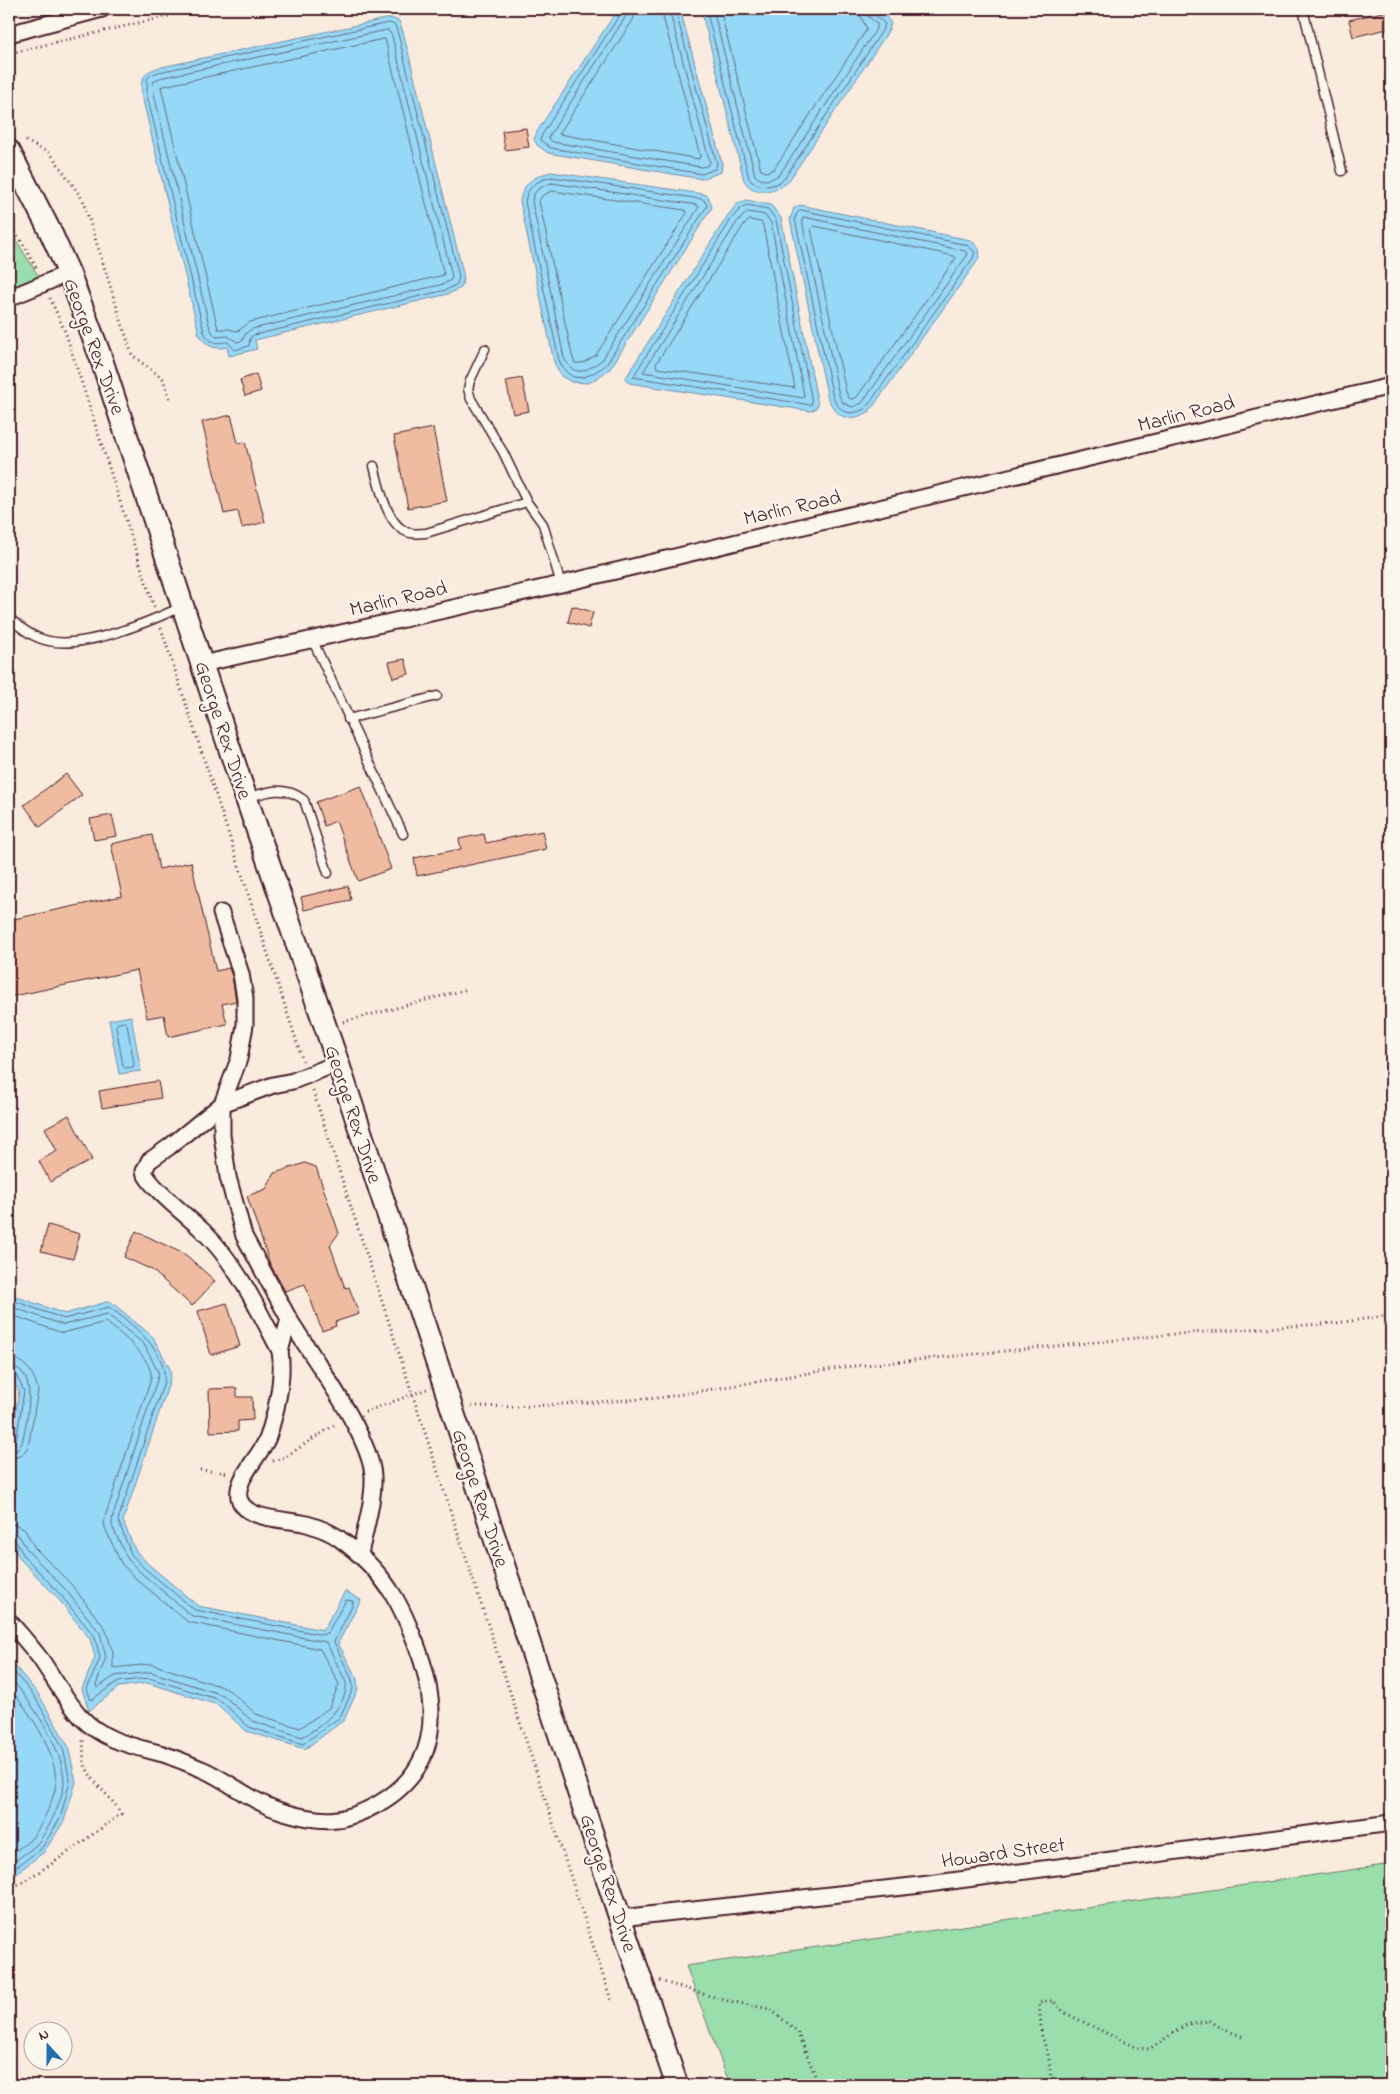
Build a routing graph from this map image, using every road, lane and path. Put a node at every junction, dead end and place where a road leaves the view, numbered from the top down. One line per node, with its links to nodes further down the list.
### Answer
1 (102, 9): 4 (street)
2 (198, 9): 5 (path)
3 (1303, 9): 7 (lane)
4 (9, 34)
5 (9, 58)
6 (13, 145): 9 (street, George Rex Drive); 14 (path)
7 (1342, 171)
8 (9, 224): 10 (path)
9 (69, 273): 10 (street); 18 (street, George Rex Drive)
10 (43, 283): 11 (street); 20 (path)
11 (9, 298)
12 (485, 349): 16 (lane)
13 (1391, 386): 17 (street, Marlin Road)
14 (170, 400)
15 (374, 466): 16 (lane)
16 (527, 502): 17 (lane)
17 (561, 584): 21 (street, Marlin Road)
18 (183, 606): 20 (lane); 22 (street, George Rex Drive)
19 (9, 618): 20 (lane)
20 (158, 618): 32 (path)
21 (312, 639): 22 (street, Marlin Road); 24 (lane)
22 (202, 664): 25 (street, George Rex Drive)
23 (437, 696): 24 (lane)
24 (348, 719): 26 (lane)
25 (246, 799): 27 (lane); 30 (street, George Rex Drive)
26 (403, 834)
27 (328, 873)
28 (222, 913): 33 (street)
29 (468, 989): 30 (path)
30 (325, 1027): 31 (street, George Rex Drive)
31 (338, 1063): 32 (street); 37 (street, George Rex Drive)
32 (308, 1075): 33 (street); 38 (path)
33 (222, 1104): 35 (street); 36 (street)
34 (1391, 1315): 39 (path)
35 (289, 1319): 36 (street); 40 (street)
36 (280, 1351): 42 (street)
37 (444, 1382): 38 (path); 39 (street, George Rex Drive)
38 (412, 1395): 40 (path); 50 (path)
39 (451, 1406): 48 (street, George Rex Drive)
40 (350, 1417): 42 (path); 43 (street)
41 (200, 1470): 42 (path)
42 (247, 1471): 43 (street)
43 (360, 1554): 45 (street)
44 (9, 1621): 45 (street)
45 (80, 1716): 47 (path)
46 (1391, 1822): 48 (street, Howard Street)
47 (9, 1890)
48 (620, 1918): 49 (street, George Rex Drive)
49 (640, 1977): 52 (street, George Rex Drive); 53 (path)
50 (612, 2003)
51 (1244, 2038): 54 (path)
52 (677, 2085)
53 (819, 2085)
54 (1051, 2085)

